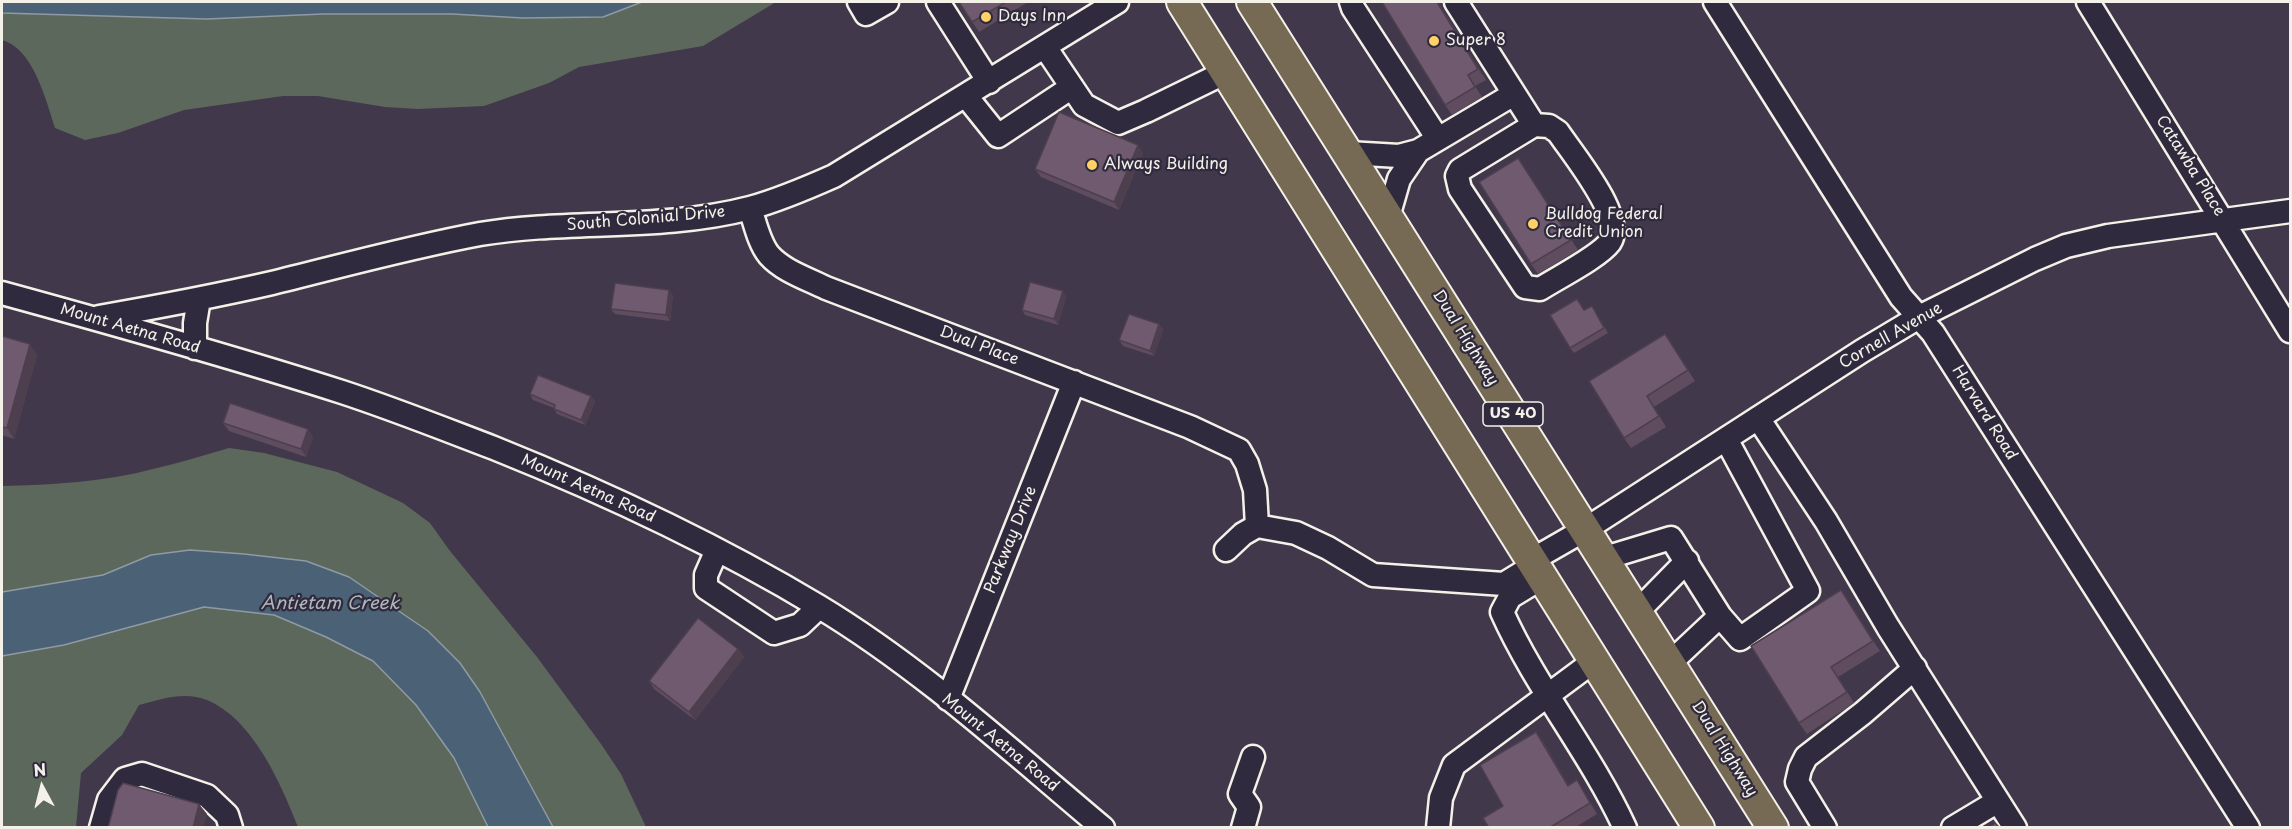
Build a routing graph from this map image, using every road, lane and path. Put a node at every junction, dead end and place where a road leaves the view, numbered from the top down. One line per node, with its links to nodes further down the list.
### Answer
1 (859, 2): 2 (street)
2 (887, 2)
3 (938, 2): 13 (street)
4 (1117, 2): 11 (street, South Colonial Drive)
5 (1182, 2): 12 (main road)
6 (1252, 2): 20 (main road, Dual Highway / US 40)
7 (1351, 2): 18 (street)
8 (1456, 2): 15 (street)
9 (1715, 2): 27 (street, Harvard Road)
10 (2088, 2): 24 (street, Catawba Place)
11 (1045, 47): 13 (street, South Colonial Drive); 14 (street)
12 (1226, 72): 14 (street); 40 (main road)
13 (989, 82): 16 (street, South Colonial Drive)
14 (1072, 87): 16 (street)
15 (1514, 94): 17 (street); 18 (street)
16 (966, 96): 21 (street, South Colonial Drive)
17 (1534, 124): 17 (street)
18 (1438, 139): 19 (street)
19 (1418, 151): 20 (street); 23 (street)
20 (1348, 153): 23 (main road, Dual Highway / US 40)
21 (750, 208): 26 (street, South Colonial Drive); 31 (street, Dual Place)
22 (2290, 211): 24 (street, Cornell Avenue)
23 (1388, 217): 35 (main road, Dual Highway / US 40)
24 (2223, 220): 27 (street, Cornell Avenue); 29 (street, Catawba Place)
25 (2, 293): 28 (street, Mount Aetna Road)
26 (199, 299): 28 (street, South Colonial Drive); 30 (street)
27 (1918, 317): 32 (street, Cornell Avenue); 64 (street, Harvard Road)
28 (93, 318): 30 (street, Mount Aetna Road)
29 (2290, 331)
30 (195, 348): 36 (street, Mount Aetna Road)
31 (1074, 382): 34 (street, Dual Place); 48 (street, Parkway Drive)
32 (1758, 418): 33 (street, Cornell Avenue); 46 (street)
33 (1726, 439): 35 (street, Cornell Avenue); 43 (street)
34 (1257, 526): 37 (street); 40 (street)
35 (1586, 529): 38 (main road, Dual Highway / US 40); 40 (street, Cornell Avenue)
36 (717, 550): 41 (street, Mount Aetna Road); 41 (street)
37 (1226, 550)
38 (1605, 558): 39 (street); 42 (main road, Dual Highway / US 40)
39 (1687, 561): 42 (street); 43 (street)
40 (1536, 567): 44 (main road); 47 (street)
41 (819, 607): 48 (street, Mount Aetna Road)
42 (1638, 611): 45 (main road, Dual Highway / US 40)
43 (1720, 616): 45 (street)
44 (1594, 661): 47 (street); 49 (main road)
45 (1670, 663): 60 (main road, Dual Highway / US 40)
46 (1915, 668): 51 (street); 61 (street)
47 (1548, 696): 56 (street); 57 (street)
48 (948, 699): 54 (street, Mount Aetna Road)
49 (1655, 757): 58 (street); 59 (main road)
50 (1253, 758): 55 (street)
51 (1998, 801): 62 (street); 63 (street)
52 (101, 828): 53 (street)
53 (231, 828)
54 (1103, 828)
55 (1243, 828)
56 (1438, 828)
57 (1625, 828)
58 (1680, 828)
59 (1699, 828)
60 (1773, 828)
61 (1825, 828)
62 (1953, 828)
63 (2015, 828)
64 (2248, 828)

